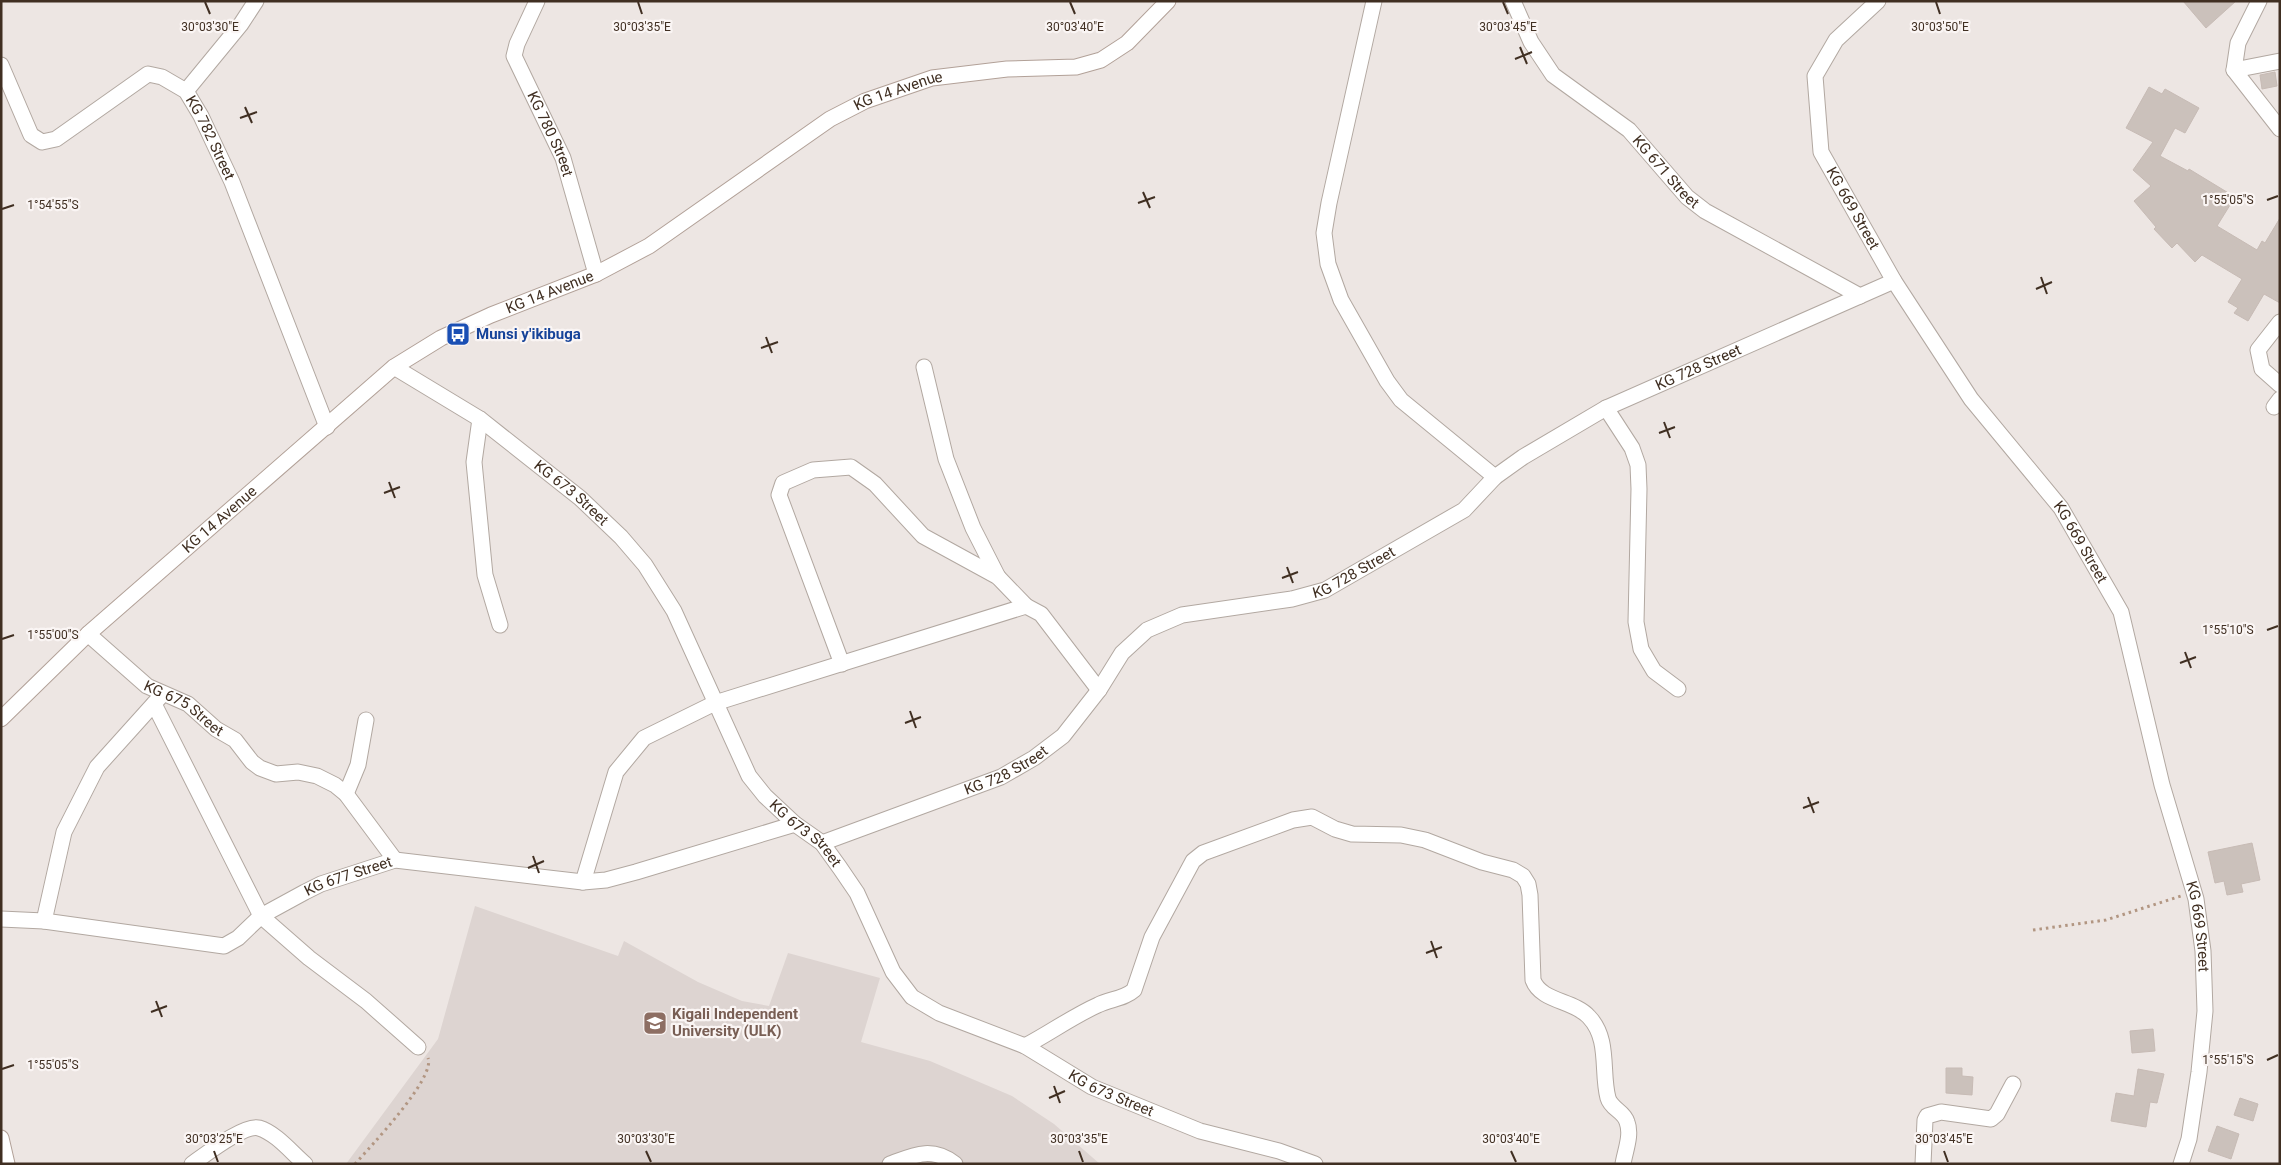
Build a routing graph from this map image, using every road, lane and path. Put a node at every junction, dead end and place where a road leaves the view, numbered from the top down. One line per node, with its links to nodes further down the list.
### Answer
1 (256, 1): 11 (street)
2 (537, 1): 13 (street, KG 780 Street)
3 (1168, 1): 13 (street, KG 14 Avenue)
4 (1374, 1): 23 (street)
5 (1513, 1): 15 (street, KG 671 Street)
6 (1878, 1): 14 (street, KG 669 Street)
7 (2258, 1): 10 (street)
8 (2280, 61): 10 (street)
9 (1, 64): 11 (street, KG 782 Street)
10 (2234, 70): 12 (street)
11 (186, 92): 22 (street, KG 782 Street)
12 (2280, 129)
13 (596, 274): 17 (street, KG 14 Avenue)
14 (1894, 281): 15 (street, KG 728 Street); 40 (street, KG 669 Street)
15 (1860, 296): 20 (street, KG 728 Street)
16 (2280, 322): 19 (street)
17 (394, 367): 21 (street, KG 673 Street); 22 (street, KG 14 Avenue)
18 (924, 367): 24 (street)
19 (2280, 385)
20 (1606, 408): 23 (street, KG 728 Street); 29 (street)
21 (480, 419): 26 (street); 32 (street, KG 673 Street)
22 (327, 427): 27 (street, KG 14 Avenue)
23 (1496, 477): 30 (street, KG 728 Street)
24 (998, 577): 25 (street); 28 (street)
25 (1026, 606): 28 (street); 30 (street)
26 (500, 624)
27 (88, 634): 31 (street, KG 675 Street); 33 (street, KG 14 Avenue)
28 (842, 664): 32 (street)
29 (1678, 689)
30 (1099, 690): 37 (street, KG 728 Street)
31 (158, 699): 35 (street, KG 675 Street); 41 (street); 43 (street)
32 (715, 703): 36 (street, KG 673 Street); 39 (street)
33 (1, 719)
34 (366, 720): 35 (street)
35 (346, 794): 38 (street, KG 675 Street)
36 (795, 824): 37 (street, KG 673 Street); 39 (street, KG 677 Street)
37 (822, 843): 45 (street, KG 673 Street)
38 (395, 860): 39 (street, KG 677 Street); 41 (street, KG 677 Street)
39 (583, 882)
40 (2194, 894): 44 (path); 58 (street, KG 669 Street)
41 (260, 916): 43 (street, KG 677 Street); 46 (street)
42 (1, 919): 43 (street, KG 677 Street)
43 (44, 921)
44 (2033, 930)
45 (1025, 1046): 55 (street, KG 673 Street); 56 (street)
46 (418, 1047): 52 (path)
47 (2013, 1084): 57 (street)
48 (1, 1138): 49 (street)
49 (7, 1164)
50 (192, 1164): 51 (street)
51 (305, 1164)
52 (355, 1164)
53 (890, 1164): 54 (street)
54 (955, 1164)
55 (1315, 1164)
56 (1623, 1164)
57 (1924, 1164)
58 (2181, 1164)

